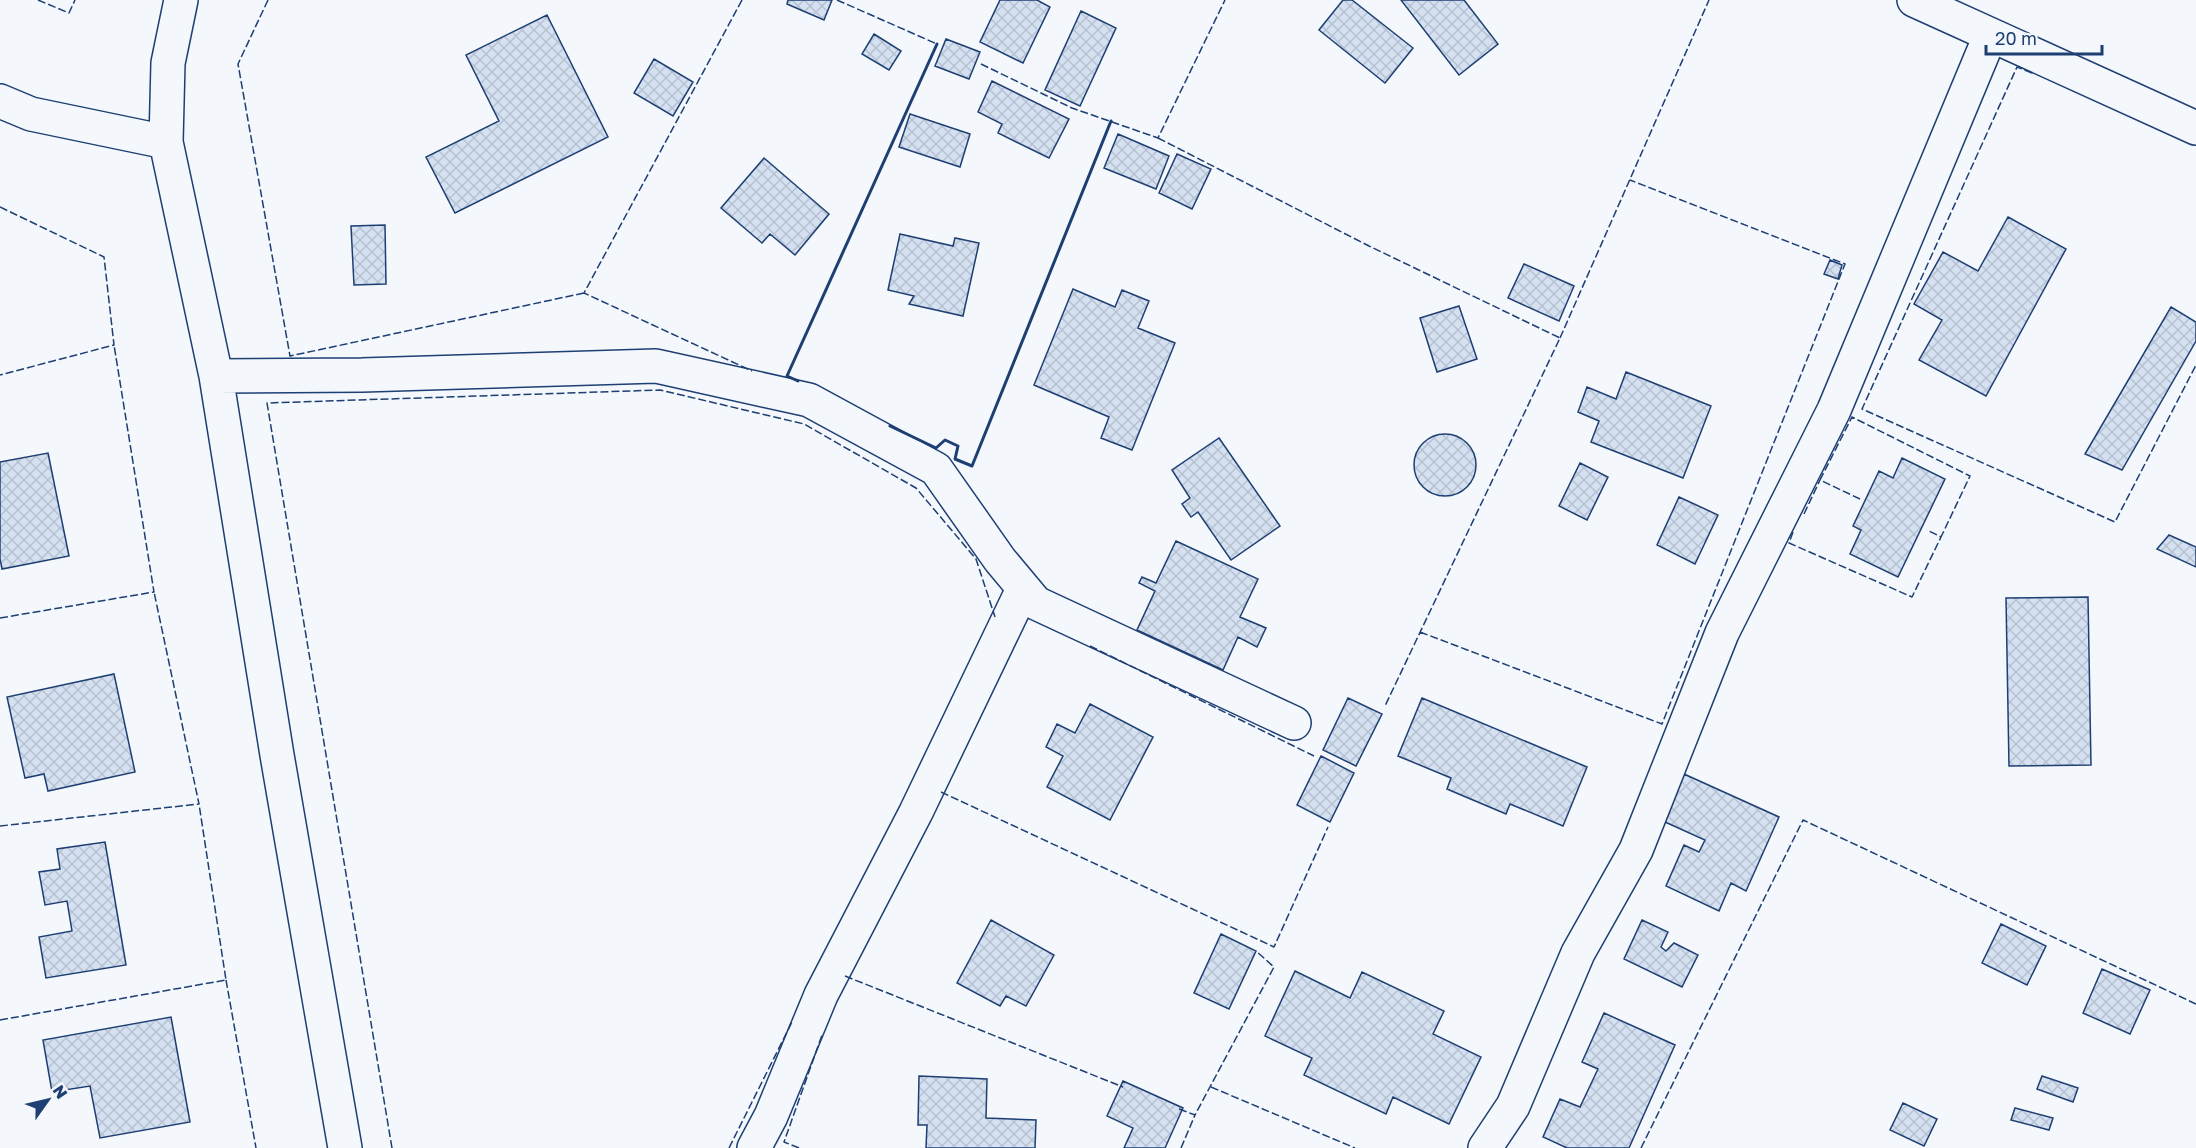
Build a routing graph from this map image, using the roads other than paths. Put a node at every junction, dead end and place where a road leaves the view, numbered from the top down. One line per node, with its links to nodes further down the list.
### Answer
1 (181, 0): 6 (street)
2 (1914, 0): 3 (street)
3 (1990, 36): 5 (street); 12 (street)
4 (0, 101): 6 (street)
5 (2196, 128)
6 (166, 142): 7 (street)
7 (216, 376): 8 (street); 10 (street)
8 (1023, 589): 9 (street); 11 (street)
9 (1294, 723)
10 (345, 1148)
11 (754, 1148)
12 (1485, 1148)

